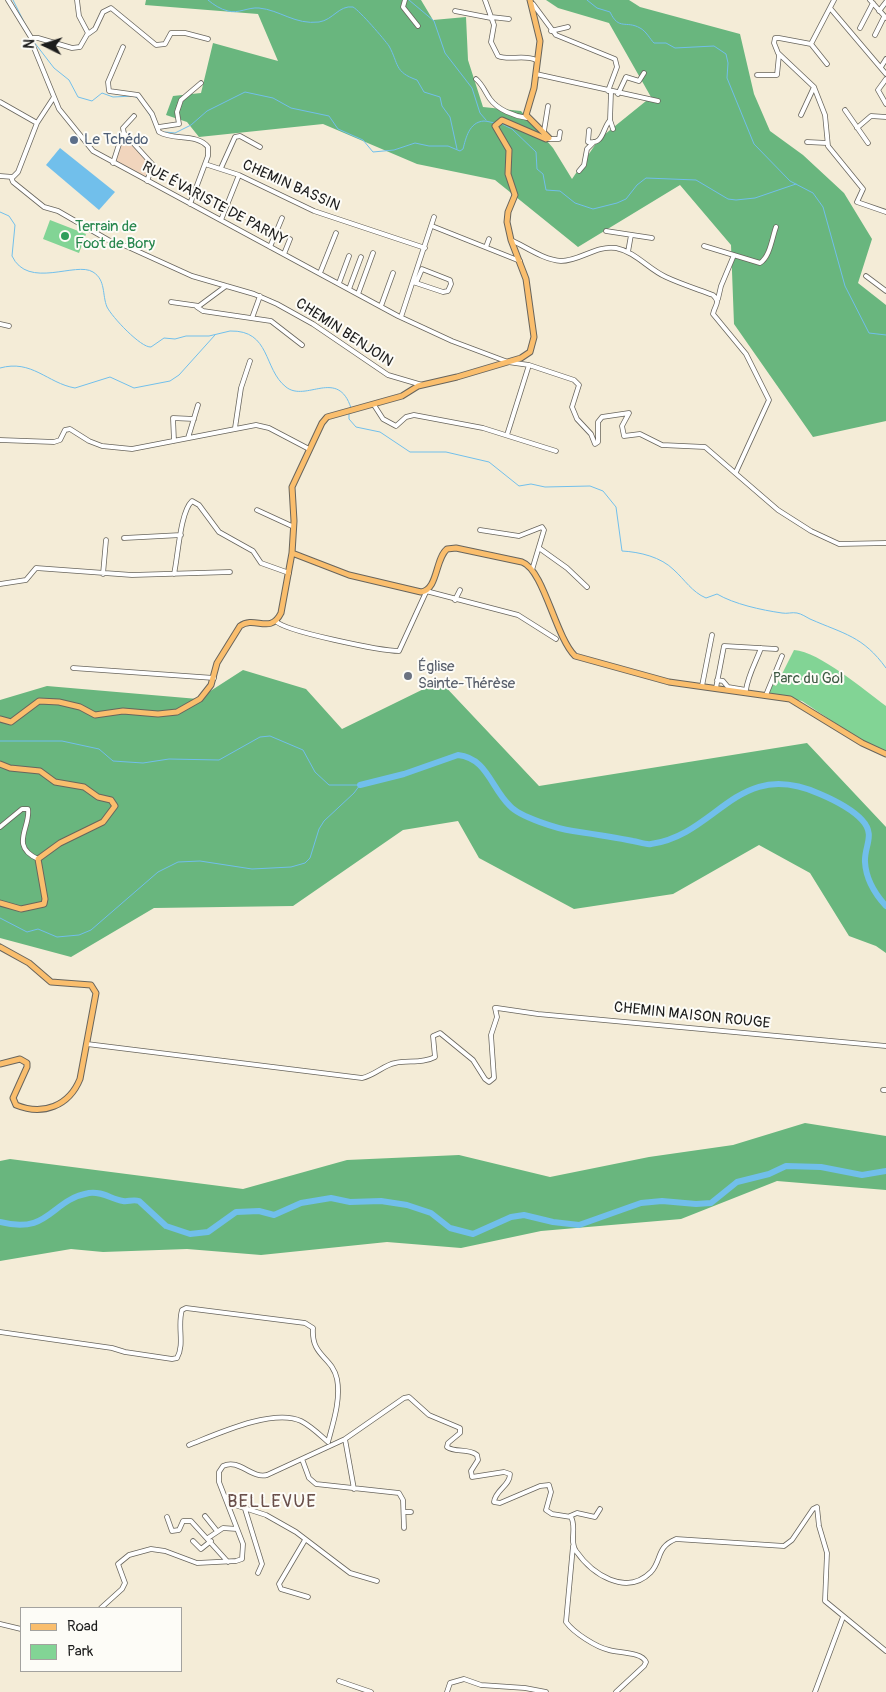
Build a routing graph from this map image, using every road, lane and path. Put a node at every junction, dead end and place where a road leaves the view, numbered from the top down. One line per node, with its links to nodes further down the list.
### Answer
1 (8, 0): 21 (street, RUE ÉVARISTE DE PARNY)
2 (77, 0): 19 (street)
3 (405, 0): 15 (street)
4 (485, 0): 12 (street)
5 (530, 0): 18 (street); 27 (main road)
6 (834, 0): 9 (street)
7 (871, 1): 11 (street); 17 (street)
8 (886, 2): 11 (street)
9 (830, 8): 23 (street); 29 (street)
10 (455, 11): 12 (street)
11 (879, 11): 13 (street)
12 (491, 18): 14 (street); 27 (street)
13 (885, 18): 20 (street)
14 (509, 19)
15 (418, 26)
16 (568, 26): 18 (street)
17 (860, 28)
18 (551, 31): 38 (street)
19 (88, 34): 21 (street); 22 (street)
20 (874, 34)
21 (32, 39): 40 (street, RUE ÉVARISTE DE PARNY)
22 (208, 39)
23 (811, 44): 25 (street); 28 (street)
24 (123, 47): 54 (street)
25 (779, 55): 33 (street); 37 (street)
26 (886, 59): 29 (street)
27 (536, 60): 31 (main road)
28 (827, 64)
29 (880, 67): 32 (street)
30 (644, 72): 39 (street)
31 (536, 74): 38 (street); 49 (main road)
32 (886, 74)
33 (757, 75)
34 (476, 79): 49 (street)
35 (886, 79): 43 (street)
36 (201, 83): 54 (street)
37 (814, 87): 46 (street); 62 (street)
38 (610, 92): 39 (street); 50 (street)
39 (618, 94): 41 (street)
40 (54, 97): 51 (street); 65 (street, RUE ÉVARISTE DE PARNY)
41 (658, 101)
42 (0, 102): 51 (street)
43 (886, 104)
44 (548, 106): 56 (street)
45 (845, 110): 52 (street)
46 (801, 115)
47 (134, 116): 58 (street)
48 (886, 116): 52 (street)
49 (527, 118): 56 (main road)
50 (610, 120): 53 (street); 60 (street)
51 (37, 124): 71 (street)
52 (857, 128): 63 (street)
53 (613, 129)
54 (159, 130): 66 (street)
55 (589, 130): 60 (street)
56 (544, 131): 59 (main road)
57 (560, 132): 59 (street)
58 (124, 134): 65 (street); 72 (street)
59 (549, 139): 86 (main road)
60 (594, 142): 68 (street)
61 (807, 142): 62 (street)
62 (827, 143): 74 (street)
63 (868, 143)
64 (260, 147): 67 (street)
65 (113, 163): 72 (street, RUE ÉVARISTE DE PARNY)
66 (205, 164): 67 (street, CHEMIN BASSIN); 73 (street)
67 (221, 168): 70 (street, CHEMIN BASSIN)
68 (579, 171)
69 (2, 175): 71 (street)
70 (239, 175): 77 (street); 89 (street, CHEMIN BASSIN)
71 (11, 177): 103 (street, CHEMIN BENJOIN)
72 (147, 181): 73 (street, RUE ÉVARISTE DE PARNY)
73 (190, 204): 77 (street, RUE ÉVARISTE DE PARNY)
74 (886, 212)
75 (434, 217): 78 (street)
76 (282, 218): 88 (street)
77 (222, 220): 88 (street, RUE ÉVARISTE DE PARNY)
78 (432, 226): 89 (street); 90 (street)
79 (776, 227): 94 (street)
80 (606, 231): 82 (street)
81 (336, 233): 98 (street)
82 (631, 235): 83 (street); 91 (street)
83 (652, 238)
84 (290, 239): 93 (street)
85 (489, 239): 90 (street)
86 (511, 240): 91 (street); 97 (main road)
87 (704, 246): 94 (street)
88 (270, 247): 93 (street, RUE ÉVARISTE DE PARNY)
89 (425, 248): 101 (street)
90 (486, 248): 97 (street)
91 (628, 252): 108 (street)
92 (373, 253): 106 (street)
93 (284, 254): 98 (street, RUE ÉVARISTE DE PARNY)
94 (734, 254): 108 (street)
95 (349, 256): 102 (street)
96 (361, 257): 104 (street)
97 (520, 261): 118 (main road)
98 (320, 273): 102 (street, RUE ÉVARISTE DE PARNY)
99 (393, 273): 110 (street)
100 (866, 276): 105 (street)
101 (415, 282): 101 (street); 112 (street)
102 (338, 284): 104 (street, RUE ÉVARISTE DE PARNY)
103 (226, 286): 107 (street, CHEMIN BENJOIN); 111 (street)
104 (349, 289): 106 (street, RUE ÉVARISTE DE PARNY)
105 (886, 291)
106 (358, 294): 110 (street, RUE ÉVARISTE DE PARNY)
107 (260, 296): 113 (street); 120 (street, CHEMIN BENJOIN)
108 (718, 299): 131 (street)
109 (171, 302): 111 (street)
110 (381, 306): 112 (street, RUE ÉVARISTE DE PARNY)
111 (197, 307): 113 (street)
112 (401, 317): 118 (street, RUE ÉVARISTE DE PARNY)
113 (252, 318): 116 (street)
114 (0, 324): 115 (street)
115 (10, 326)
116 (302, 345)
117 (250, 360): 124 (street)
118 (508, 362): 119 (street, RUE ÉVARISTE DE PARNY); 120 (main road)
119 (529, 365): 125 (street); 131 (street, RUE ÉVARISTE DE PARNY)
120 (422, 384): 122 (main road)
121 (198, 405): 123 (street)
122 (374, 405): 125 (street); 129 (main road)
123 (194, 419): 126 (street); 128 (street)
124 (235, 428): 126 (street); 129 (street)
125 (507, 435): 130 (street)
126 (188, 438): 128 (street)
127 (0, 440): 128 (street)
128 (174, 441)
129 (309, 449): 133 (main road)
130 (556, 450)
131 (736, 472): 138 (street)
132 (257, 510): 133 (street)
133 (294, 527): 140 (main road)
134 (480, 530): 139 (street)
135 (181, 535): 136 (street); 143 (street); 145 (street)
136 (124, 538)
137 (106, 540): 144 (street)
138 (886, 544)
139 (540, 548): 141 (street); 147 (street)
140 (292, 554): 143 (main road); 149 (main road)
141 (532, 570): 149 (main road); 160 (main road)
142 (230, 572): 145 (street)
143 (289, 573): 151 (main road)
144 (103, 574): 145 (street); 146 (street)
145 (174, 574)
146 (0, 584)
147 (587, 587)
148 (460, 590): 150 (street)
149 (427, 591): 150 (street); 151 (street)
150 (455, 600): 153 (street)
151 (276, 621): 158 (main road)
152 (712, 635): 160 (street)
153 (556, 639)
154 (761, 648): 155 (street); 159 (street); 159 (street)
155 (776, 649)
156 (782, 656): 162 (street)
157 (73, 668): 158 (street)
158 (214, 678): 163 (main road)
159 (717, 680): 161 (street)
160 (702, 686): 161 (main road)
161 (716, 688): 162 (main road)
162 (766, 695): 164 (main road)
163 (0, 719)
164 (886, 754)
165 (0, 764): 167 (main road)
166 (0, 827): 167 (street)
167 (38, 859): 168 (main road)
168 (0, 903)
169 (0, 947): 170 (main road)
170 (87, 1044): 171 (street, CHEMIN MAISON ROUGE); 172 (main road)
171 (886, 1046)
172 (0, 1064)
173 (0, 1332): 176 (street)
174 (346, 1440): 176 (street); 178 (street); 185 (street)
175 (189, 1444): 176 (street)
176 (330, 1444): 177 (street)
177 (302, 1459): 178 (street); 179 (street)
178 (354, 1489): 182 (street)
179 (224, 1495): 180 (street); 188 (street)
180 (245, 1509): 191 (street); 195 (street)
181 (600, 1509): 185 (street)
182 (404, 1512): 183 (street); 187 (street)
183 (411, 1512)
184 (205, 1516): 189 (street)
185 (570, 1516): 193 (street)
186 (167, 1517): 190 (street)
187 (404, 1528)
188 (238, 1529): 189 (street); 194 (street)
189 (217, 1531): 190 (street)
190 (209, 1539): 192 (street); 194 (street)
191 (305, 1540): 196 (street); 197 (street)
192 (193, 1541)
193 (573, 1544): 199 (street); 207 (street)
194 (228, 1562): 198 (street)
195 (258, 1573)
196 (377, 1581)
197 (308, 1597)
198 (102, 1607)
199 (843, 1617): 202 (street); 208 (street)
200 (0, 1624): 201 (street)
201 (20, 1630)
202 (886, 1651)
203 (339, 1680): 204 (street)
204 (371, 1692)
205 (447, 1692): 206 (street)
206 (546, 1692)
207 (616, 1692)
208 (815, 1692)

